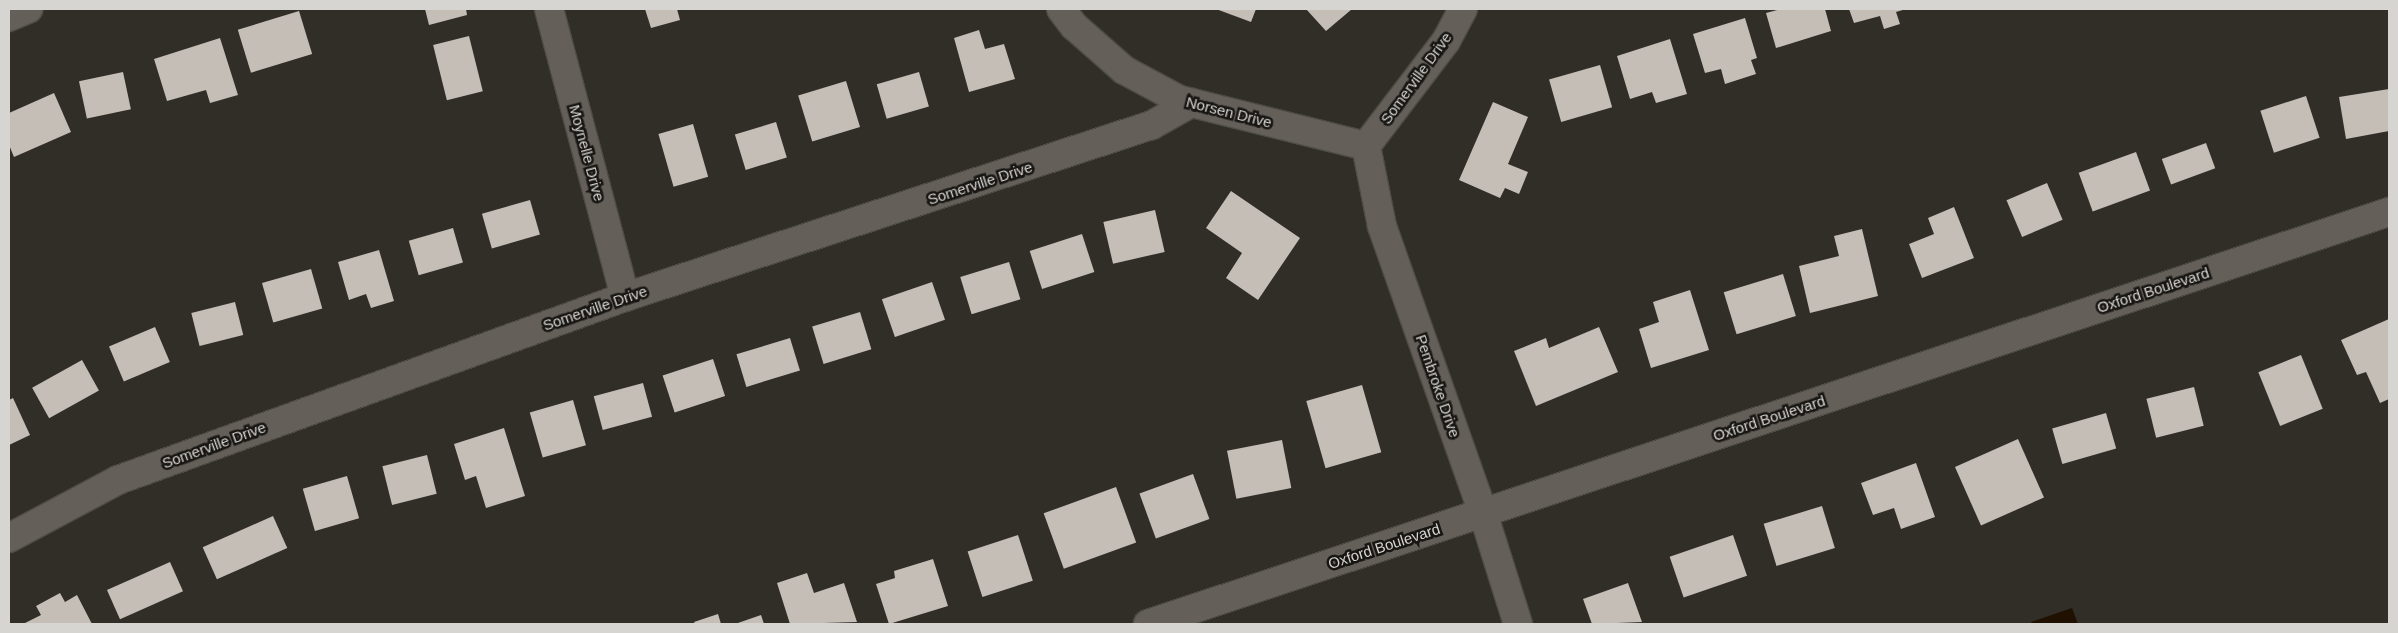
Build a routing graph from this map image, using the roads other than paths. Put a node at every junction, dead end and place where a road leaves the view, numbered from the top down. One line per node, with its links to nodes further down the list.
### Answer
1 (28, 9): 5 (street)
2 (549, 9): 9 (street, Moynelle Drive)
3 (1061, 9): 6 (street, Norsen Drive)
4 (1463, 9): 7 (street, Somerville Drive)
5 (9, 18)
6 (1191, 103): 7 (street, Norsen Drive); 9 (street, Somerville Drive)
7 (1366, 146): 10 (street, Pembroke Drive)
8 (2389, 212): 10 (street, Oxford Boulevard)
9 (625, 297): 11 (street, Somerville Drive)
10 (1483, 513): 12 (street, Oxford Boulevard); 13 (street, Pembroke Drive)
11 (9, 538)
12 (1148, 624)
13 (1518, 624)

